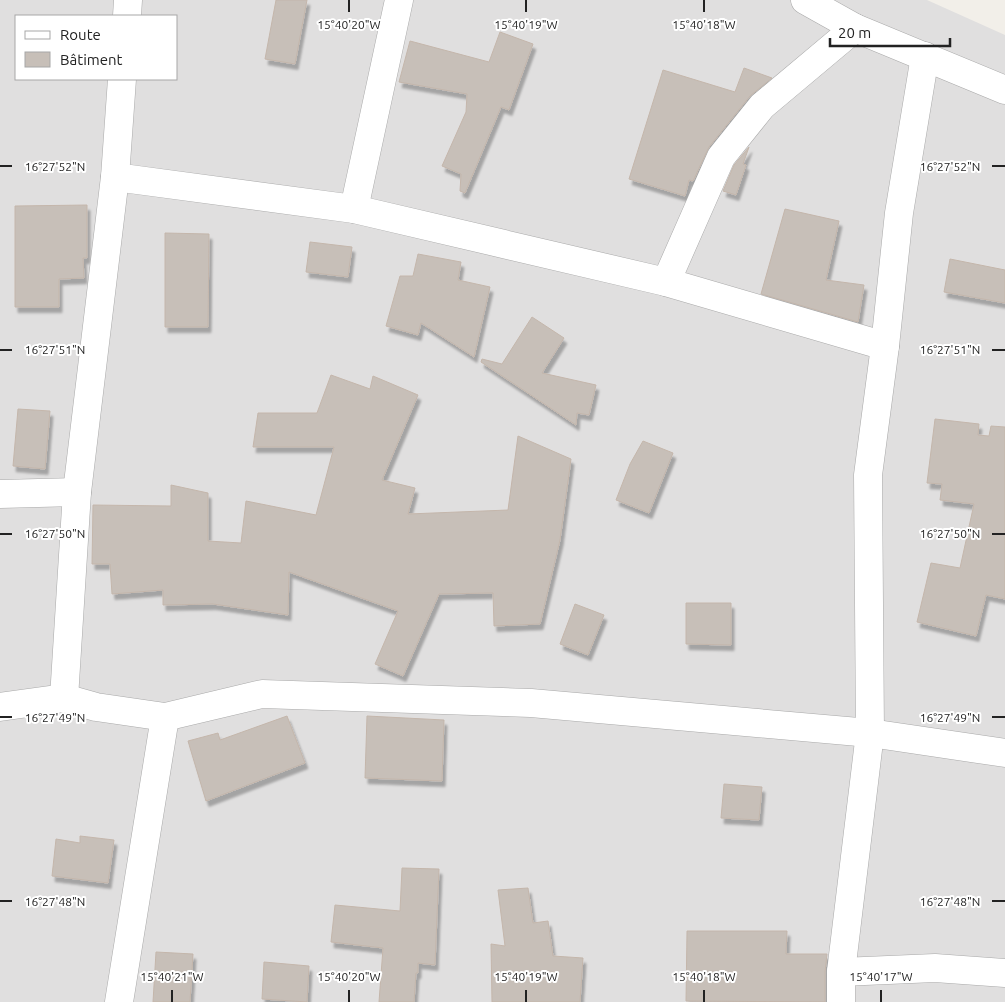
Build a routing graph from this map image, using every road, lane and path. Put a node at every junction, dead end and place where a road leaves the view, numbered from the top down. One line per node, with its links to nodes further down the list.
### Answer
1 (128, 0): 4 (street)
2 (400, 0): 10 (street)
3 (805, 0): 5 (street)
4 (127, 15)
5 (855, 28): 6 (street); 11 (street)
6 (925, 56): 8 (street); 12 (street)
7 (122, 80): 9 (street)
8 (1005, 90)
9 (115, 177): 10 (street); 13 (street)
10 (354, 209): 11 (street)
11 (666, 282): 12 (street)
12 (885, 346): 18 (street)
13 (77, 492): 14 (street); 15 (street)
14 (0, 494)
15 (64, 698): 16 (street); 17 (street)
16 (0, 707)
17 (165, 717): 18 (street); 22 (street)
18 (870, 733): 19 (street); 20 (street)
19 (1005, 753)
20 (841, 972): 21 (street); 23 (street)
21 (1005, 973)
22 (119, 1002)
23 (841, 1002)

